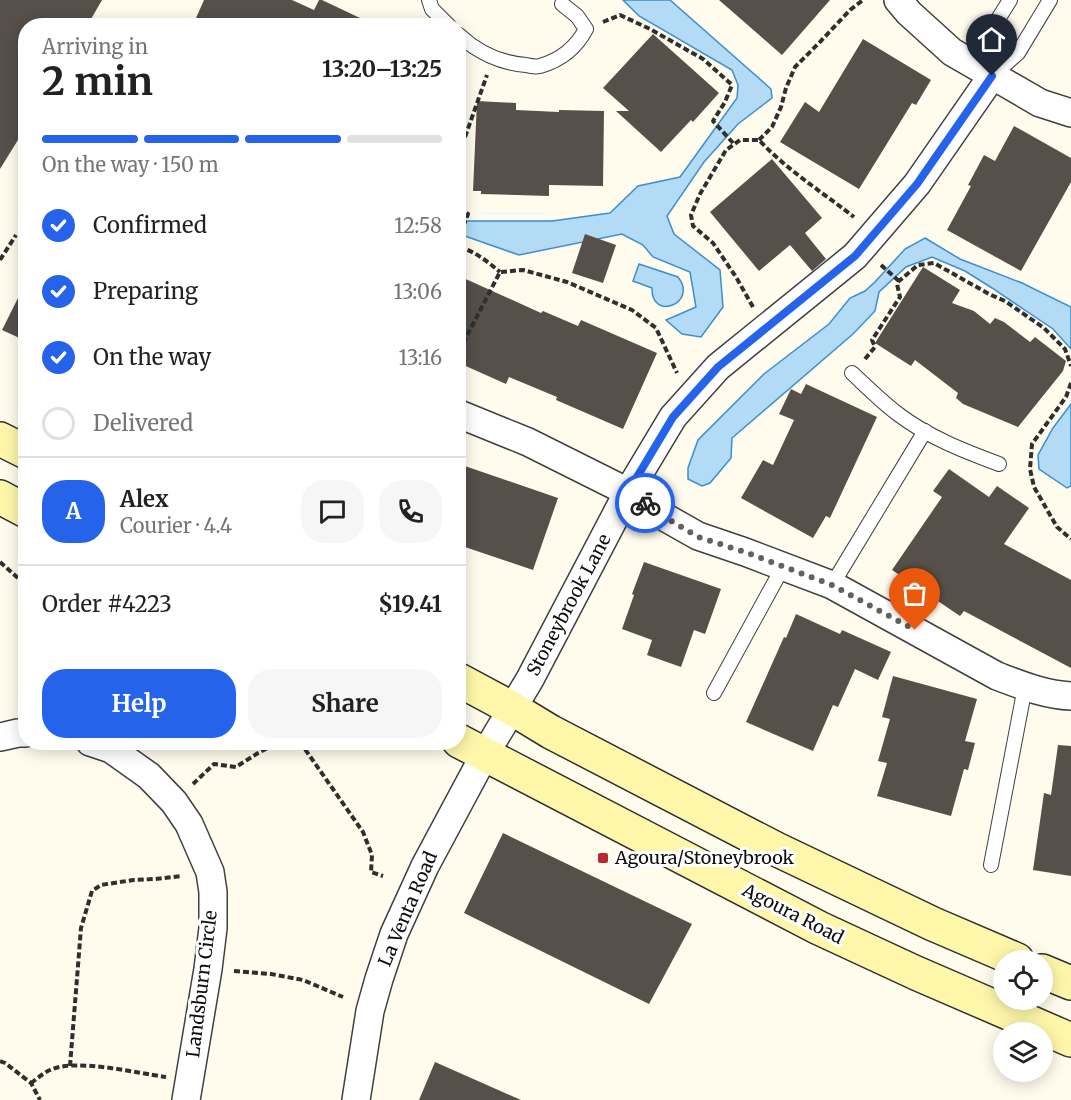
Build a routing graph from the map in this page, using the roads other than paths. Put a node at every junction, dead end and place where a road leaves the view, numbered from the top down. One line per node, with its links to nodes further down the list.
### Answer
1 (429, 0): 6 (lane)
2 (898, 0): 8 (street)
3 (1010, 0): 8 (lane)
4 (1050, 0): 8 (lane, Stoneybrook Lane)
5 (562, 4): 7 (lane)
6 (441, 18)
7 (466, 41)
8 (992, 76): 9 (street); 16 (street, Stoneybrook Lane)
9 (1071, 113)
10 (852, 373): 12 (lane)
11 (466, 417): 16 (street)
12 (925, 431): 15 (lane); 20 (lane)
13 (0, 439): 14 (main road)
14 (18, 448)
15 (999, 464)
16 (628, 492): 19 (street); 26 (street, Stoneybrook Lane)
17 (0, 497): 18 (main road)
18 (18, 507)
19 (783, 567): 20 (street); 23 (lane)
20 (832, 585): 21 (street)
21 (1025, 687): 24 (street); 29 (lane)
22 (466, 693): 26 (main road, Agoura Road)
23 (714, 693)
24 (1071, 696)
25 (18, 733): 27 (street)
26 (489, 734): 30 (main road, Agoura Road); 33 (main road, Agoura Road); 35 (street, La Venta Road)
27 (0, 737)
28 (112, 750): 34 (street, Landsburn Circle)
29 (991, 865)
30 (994, 950)
31 (1053, 976): 32 (main road)
32 (1071, 983)
33 (1071, 1040)
34 (188, 1090)
35 (356, 1100)

